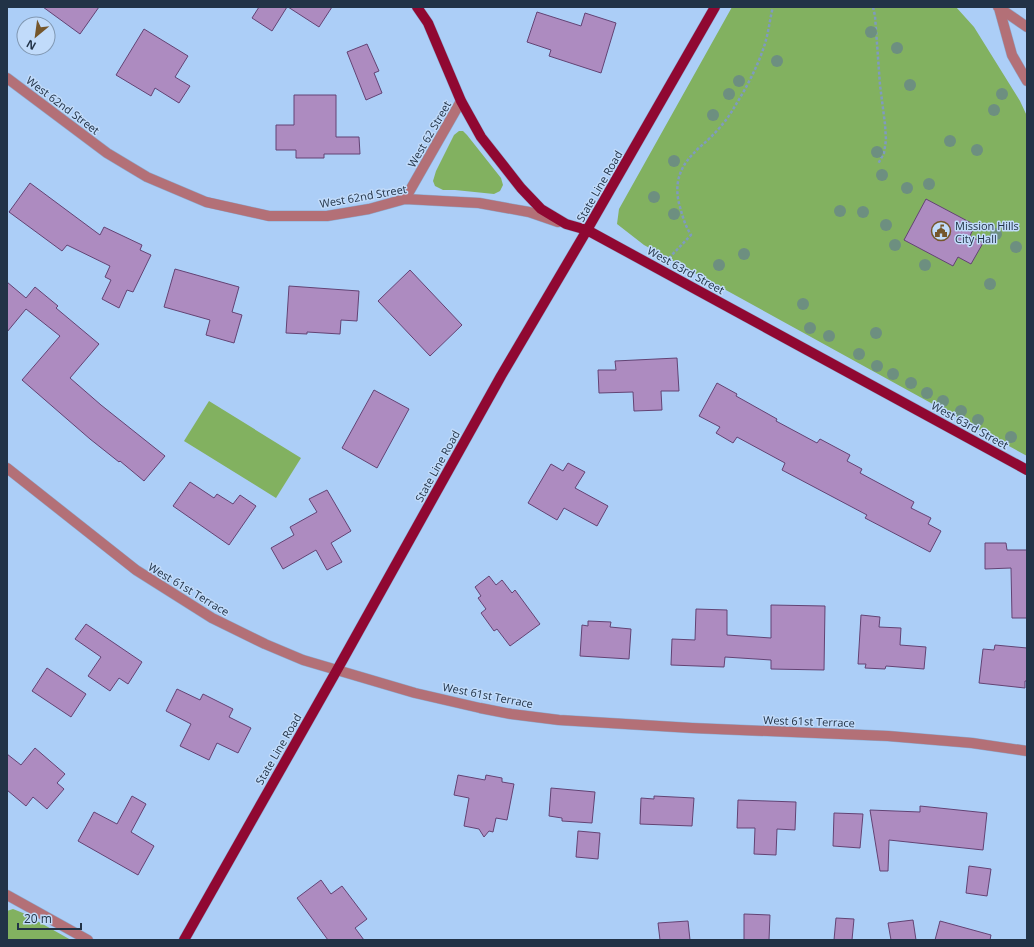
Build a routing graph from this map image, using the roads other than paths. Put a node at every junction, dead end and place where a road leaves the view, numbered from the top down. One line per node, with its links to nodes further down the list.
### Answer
1 (417, 7): 7 (main road, West 63rd Street)
2 (715, 7): 10 (main road, State Line Road)
3 (998, 8): 4 (street); 6 (street)
4 (1026, 23)
5 (7, 78): 8 (street, West 62nd Street)
6 (1027, 81)
7 (461, 101): 8 (street, West 62 Street); 9 (main road, West 63rd Street)
8 (406, 199): 9 (street, West 62nd Street)
9 (566, 224): 10 (main road, West 63rd Street)
10 (587, 230): 12 (main road, West 63rd Street); 13 (main road, State Line Road)
11 (7, 468): 13 (street, West 61st Terrace)
12 (1027, 470)
13 (337, 670): 14 (street, West 61st Terrace); 17 (main road, State Line Road)
14 (1027, 751)
15 (7, 895): 16 (street)
16 (88, 940)
17 (184, 940)

